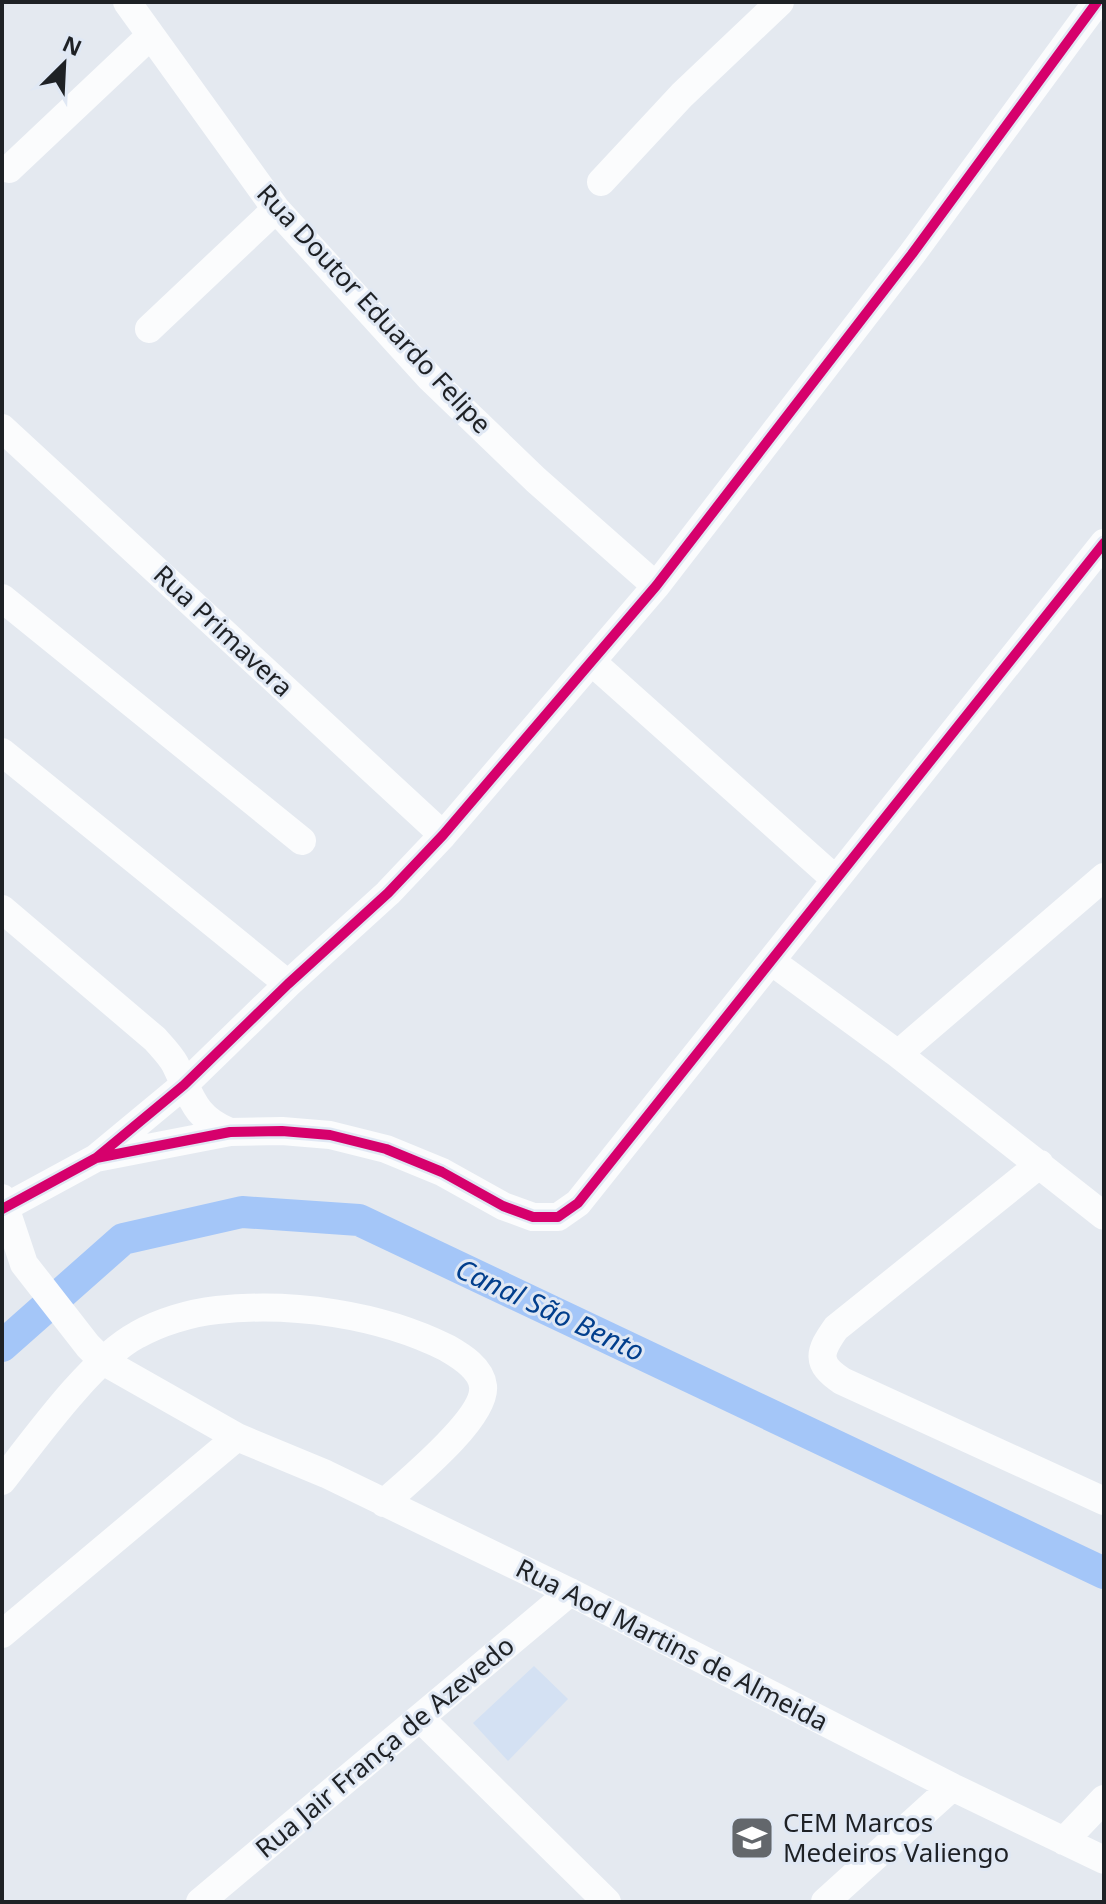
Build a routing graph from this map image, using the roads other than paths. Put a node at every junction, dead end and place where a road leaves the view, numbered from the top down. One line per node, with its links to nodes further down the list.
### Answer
1 (127, 2): 4 (street, Rua Doutor Eduardo Felipe)
2 (780, 2): 6 (street)
3 (1097, 2): 11 (street)
4 (150, 36): 5 (street); 7 (street, Rua Doutor Eduardo Felipe)
5 (9, 169)
6 (601, 182)
7 (276, 209): 8 (street); 11 (street, Rua Doutor Eduardo Felipe)
8 (149, 329)
9 (2, 428): 15 (street, Rua Primavera)
10 (1104, 543): 18 (street)
11 (656, 586): 13 (street)
12 (2, 598): 16 (street)
13 (592, 662): 15 (street); 18 (street)
14 (2, 752): 21 (street)
15 (443, 835): 21 (street)
16 (302, 841)
17 (1104, 877): 22 (street)
18 (835, 879): 20 (street)
19 (2, 909): 23 (street)
20 (771, 961): 22 (street); 24 (street)
21 (288, 984): 23 (street)
22 (898, 1054): 26 (street)
23 (184, 1085): 24 (street); 25 (street)
24 (230, 1132): 25 (street)
25 (96, 1158): 27 (street)
26 (1040, 1164): 28 (street); 32 (street)
27 (3, 1204): 29 (street)
28 (1104, 1216)
29 (95, 1354): 30 (street, Rua Aod Martins de Almeida); 31 (street); 33 (street)
30 (237, 1437): 33 (street, Rua Aod Martins de Almeida); 35 (street)
31 (2, 1481)
32 (1101, 1495)
33 (384, 1503): 34 (street, Rua Aod Martins de Almeida)
34 (570, 1592): 36 (street, Rua Jair França de Azevedo); 37 (street, Rua Aod Martins de Almeida)
35 (2, 1634)
36 (421, 1719): 41 (street, Rua Jair França de Azevedo); 42 (street)
37 (952, 1787): 39 (street, Rua Aod Martins de Almeida); 43 (street)
38 (1104, 1799): 39 (street)
39 (1064, 1841): 40 (street, Rua Aod Martins de Almeida)
40 (1104, 1860)
41 (200, 1902)
42 (607, 1902)
43 (825, 1902)

